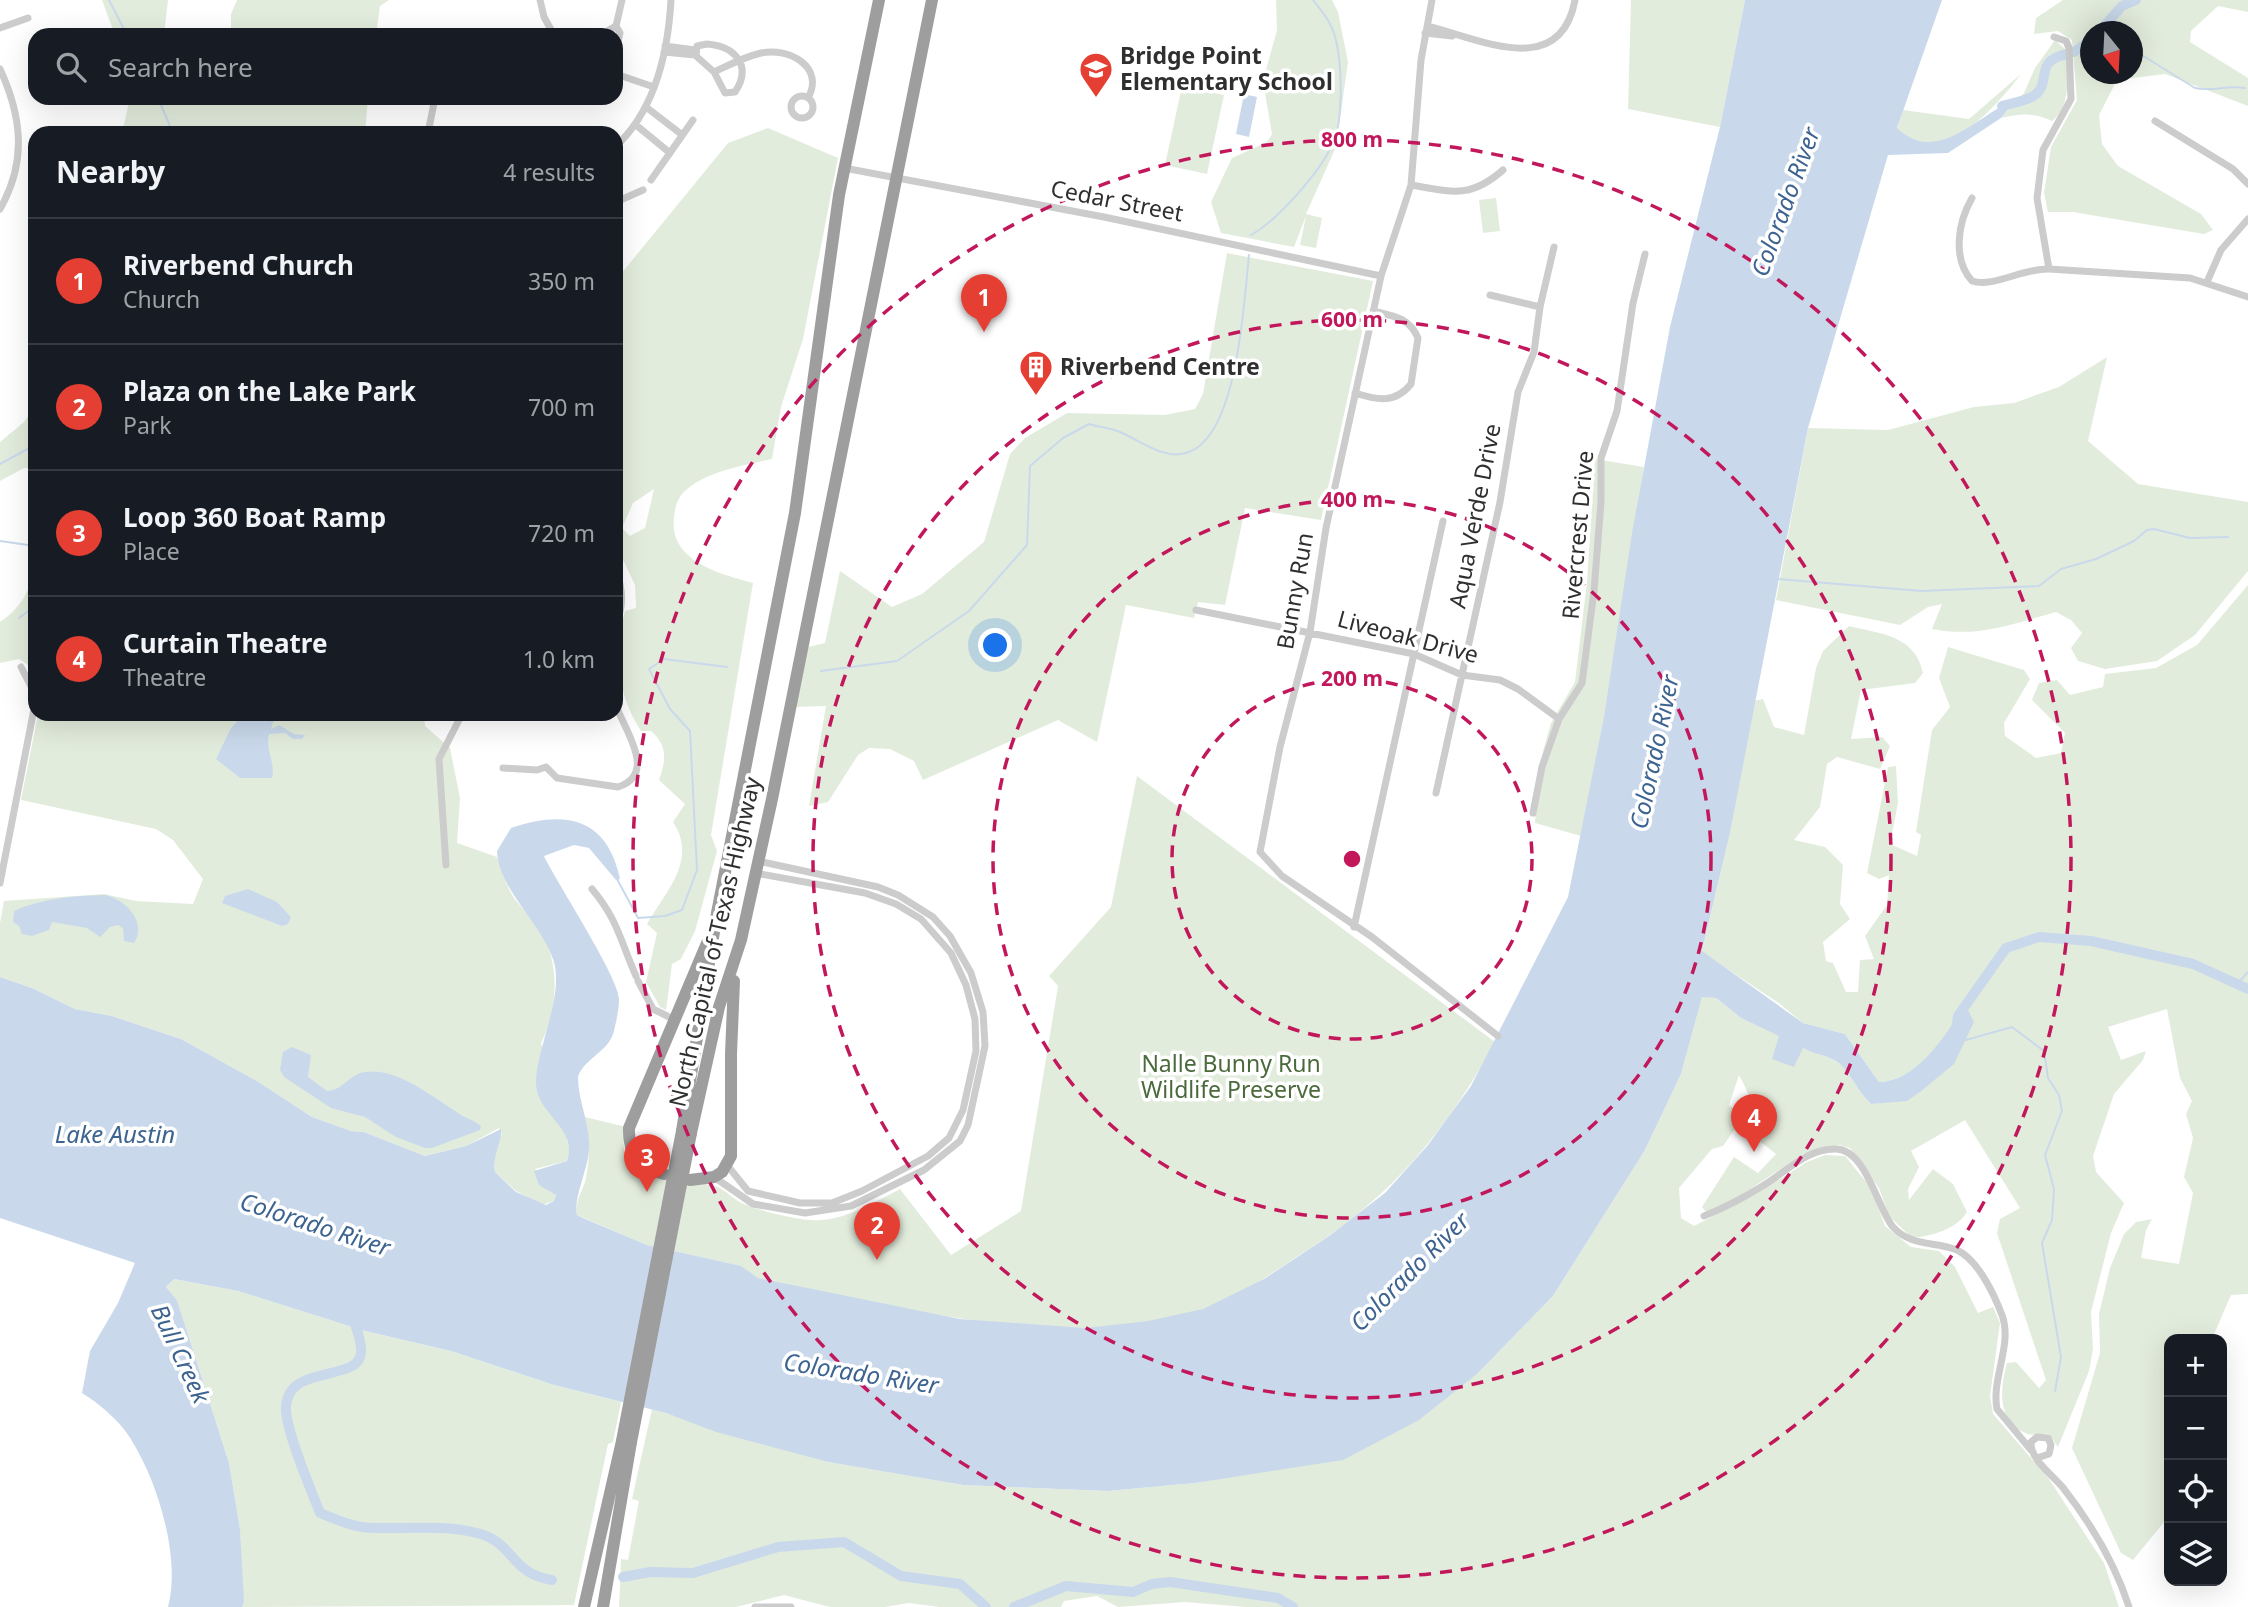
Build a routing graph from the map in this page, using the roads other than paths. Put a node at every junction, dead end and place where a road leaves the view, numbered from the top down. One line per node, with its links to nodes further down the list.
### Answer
1 (540, 0): 11 (street)
2 (622, 0): 9 (street)
3 (879, 0): 32 (highway, North Capital of Texas Highway)
4 (932, 0): 34 (highway, North Capital of Texas Highway)
5 (1432, 0): 13 (street, Bunny Run)
6 (1575, 0): 13 (street)
7 (672, 3): 15 (street)
8 (28, 18): 10 (street)
9 (616, 26): 12 (street)
10 (0, 28)
11 (551, 28)
12 (612, 28)
13 (1426, 30): 37 (street, Bunny Run)
14 (2054, 37): 45 (street)
15 (665, 49): 16 (street); 21 (street)
16 (695, 52): 17 (street); 19 (street)
17 (741, 60): 19 (street); 19 (street); 22 (street)
18 (0, 69): 41 (street)
19 (714, 72)
20 (623, 77): 21 (street)
21 (654, 88): 24 (street)
22 (808, 98)
23 (434, 105): 28 (street)
24 (646, 107): 27 (street); 29 (street)
25 (693, 120): 29 (street)
26 (2155, 121): 36 (street)
27 (636, 125): 30 (street); 31 (street)
28 (429, 126)
29 (681, 134): 31 (street)
30 (623, 138)
31 (670, 153): 35 (street)
32 (844, 168): 34 (street, Cedar Street); 73 (highway, North Capital of Texas Highway)
33 (1503, 170): 37 (street)
34 (898, 176): 46 (street, Cedar Street); 68 (highway, North Capital of Texas Highway)
35 (651, 180)
36 (2248, 184)
37 (1412, 185): 46 (street, Bunny Run)
38 (643, 190): 40 (street)
39 (1972, 198): 45 (street)
40 (623, 200)
41 (0, 209)
42 (2248, 219): 47 (street)
43 (1554, 247): 50 (street, Aqua Verde Drive)
44 (1645, 254): 61 (street, Rivercrest Drive)
45 (2049, 268): 47 (street)
46 (1381, 276): 51 (street, Bunny Run)
47 (2207, 282): 49 (street)
48 (1490, 295): 50 (street)
49 (2248, 297)
50 (1540, 307): 58 (street, Aqua Verde Drive)
51 (1373, 312): 52 (street, Bunny Run); 52 (street)
52 (1355, 393): 55 (street, Bunny Run)
53 (1443, 520): 56 (street)
54 (1196, 610): 55 (street, Liveoak Drive)
55 (1310, 632): 56 (street, Liveoak Drive); 74 (street, Bunny Run)
56 (1414, 654): 58 (street, Liveoak Drive); 74 (street)
57 (22, 667): 59 (street)
58 (1462, 675): 61 (street, Liveoak Drive); 65 (street, Aqua Verde Drive)
59 (28, 679)
60 (623, 719): 64 (street)
61 (1559, 719): 66 (street, Rivercrest Drive)
62 (32, 721): 69 (street)
63 (459, 721): 67 (street)
64 (503, 768)
65 (1436, 793)
66 (1533, 813)
67 (446, 865)
68 (756, 867): 70 (street); 72 (street); 76 (highway, North Capital of Texas Highway)
69 (0, 883)
70 (867, 884): 72 (street); 75 (street)
71 (593, 889): 77 (street)
72 (865, 893): 75 (street)
73 (717, 913): 77 (highway); 80 (highway, North Capital of Texas Highway)
74 (1354, 927): 78 (street, Bunny Run)
75 (955, 951): 79 (street)
76 (738, 953): 80 (highway, North Capital of Texas Highway); 82 (highway)
77 (676, 1020): 84 (highway)
78 (1498, 1036)
79 (976, 1068): 81 (street); 83 (street)
80 (687, 1132): 88 (highway, North Capital of Texas Highway, bridge)
81 (919, 1162): 82 (street); 83 (street)
82 (727, 1165): 85 (highway)
83 (924, 1170): 85 (street)
84 (664, 1174)
85 (714, 1177): 86 (highway)
86 (690, 1180)
87 (1704, 1216): 89 (street)
88 (627, 1441): 91 (highway, North Capital of Texas Highway); 92 (highway, North Capital of Texas Highway)
89 (2031, 1450): 90 (street); 90 (street)
90 (2037, 1458): 95 (street)
91 (584, 1607)
92 (603, 1607)
93 (755, 1607): 94 (street)
94 (791, 1607)
95 (2129, 1607)

